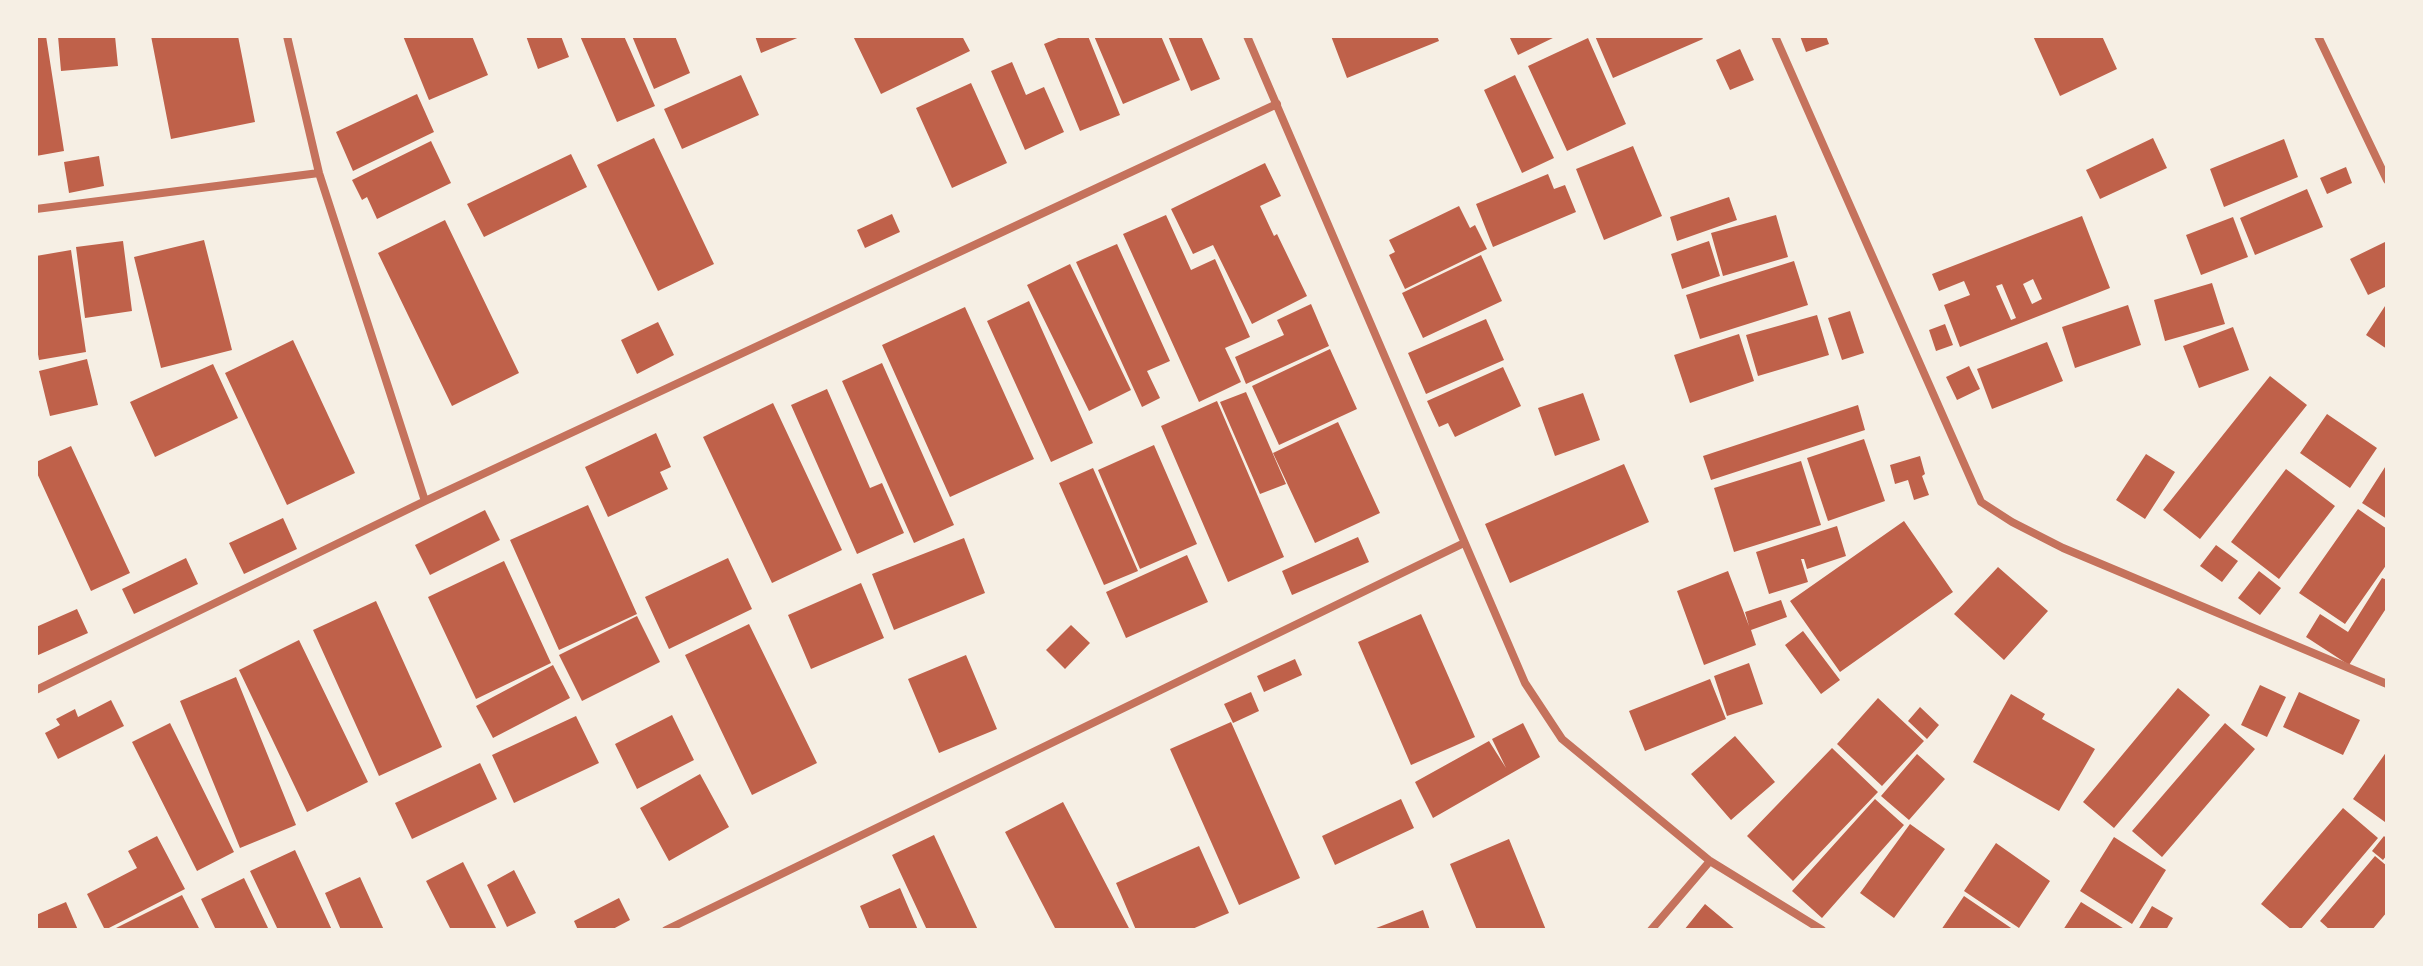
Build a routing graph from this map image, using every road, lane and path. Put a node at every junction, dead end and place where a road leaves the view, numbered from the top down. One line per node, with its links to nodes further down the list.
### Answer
1 (287, 36): 6 (street)
2 (1247, 36): 5 (street)
3 (1775, 36): 11 (street)
4 (2318, 36): 7 (street)
5 (1277, 104): 9 (street); 10 (street)
6 (319, 173): 8 (street); 9 (street)
7 (2387, 180)
8 (36, 209)
9 (425, 501): 12 (street)
10 (1464, 543): 13 (street); 14 (street)
11 (2387, 684)
12 (36, 690)
13 (1710, 861): 15 (street); 16 (street)
14 (666, 930)
15 (1651, 930)
16 (1822, 930)

